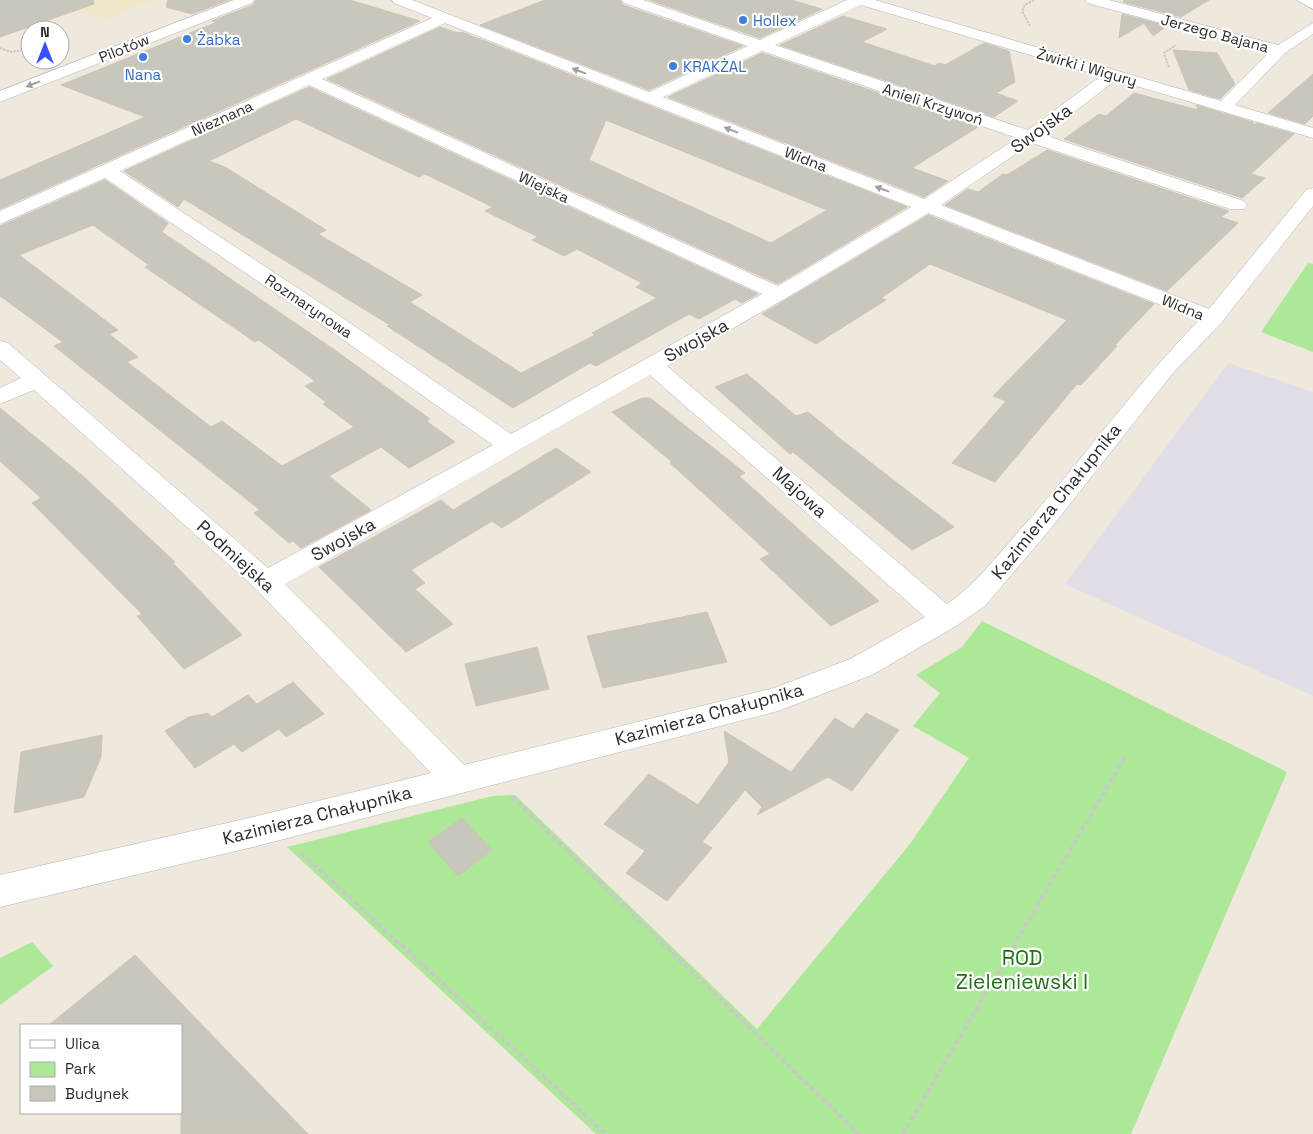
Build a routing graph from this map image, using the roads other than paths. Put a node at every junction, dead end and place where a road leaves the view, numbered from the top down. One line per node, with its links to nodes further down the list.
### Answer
1 (209, 0): 12 (street, Pilotów)
2 (247, 0): 18 (street, Pilotów, one-way to 18)
3 (399, 0): 11 (street, Widna)
4 (629, 0): 14 (street, Anieli Krzywoń)
5 (860, 0): 10 (street, Żwirki i Wigury); 14 (street)
6 (911, 0): 10 (street)
7 (1092, 0): 15 (street, Jerzego Bajana)
8 (1304, 0): 9 (street)
9 (1313, 4)
10 (894, 10): 16 (street, Żwirki i Wigury)
11 (445, 18): 17 (street, Nieznana); 19 (street, Widna, one-way to 11)
12 (146, 24)
13 (1313, 26): 15 (street)
14 (761, 45): 19 (street); 22 (street, Anieli Krzywoń)
15 (1280, 50): 20 (street)
16 (1112, 75): 20 (street, Żwirki i Wigury); 22 (street, Swojska)
17 (309, 79): 23 (street, Nieznana); 28 (street, Wiejska)
18 (0, 97)
19 (649, 98): 26 (street, Widna, one-way to 19)
20 (1224, 107): 21 (street, Żwirki i Wigury)
21 (1313, 133)
22 (1032, 136): 25 (street, Anieli Krzywoń); 26 (street, Swojska)
23 (106, 170): 27 (street, Nieznana); 34 (street, Rozmarynowa)
24 (1313, 194): 29 (street, Kazimierza Chałupnika)
25 (1237, 205)
26 (928, 206): 28 (street, Swojska); 29 (street, Widna)
27 (0, 218)
28 (779, 294): 31 (street, Swojska)
29 (1213, 318): 36 (street, Kazimierza Chałupnika)
30 (0, 348): 32 (street, Podmiejska)
31 (652, 365): 34 (street, Swojska); 36 (street, Majowa)
32 (36, 380): 33 (street); 35 (street, Podmiejska)
33 (0, 397)
34 (510, 445): 35 (street, Swojska)
35 (266, 582): 37 (street, Podmiejska)
36 (946, 619): 37 (street, Kazimierza Chałupnika)
37 (457, 780): 38 (street, Kazimierza Chałupnika)
38 (0, 891)

